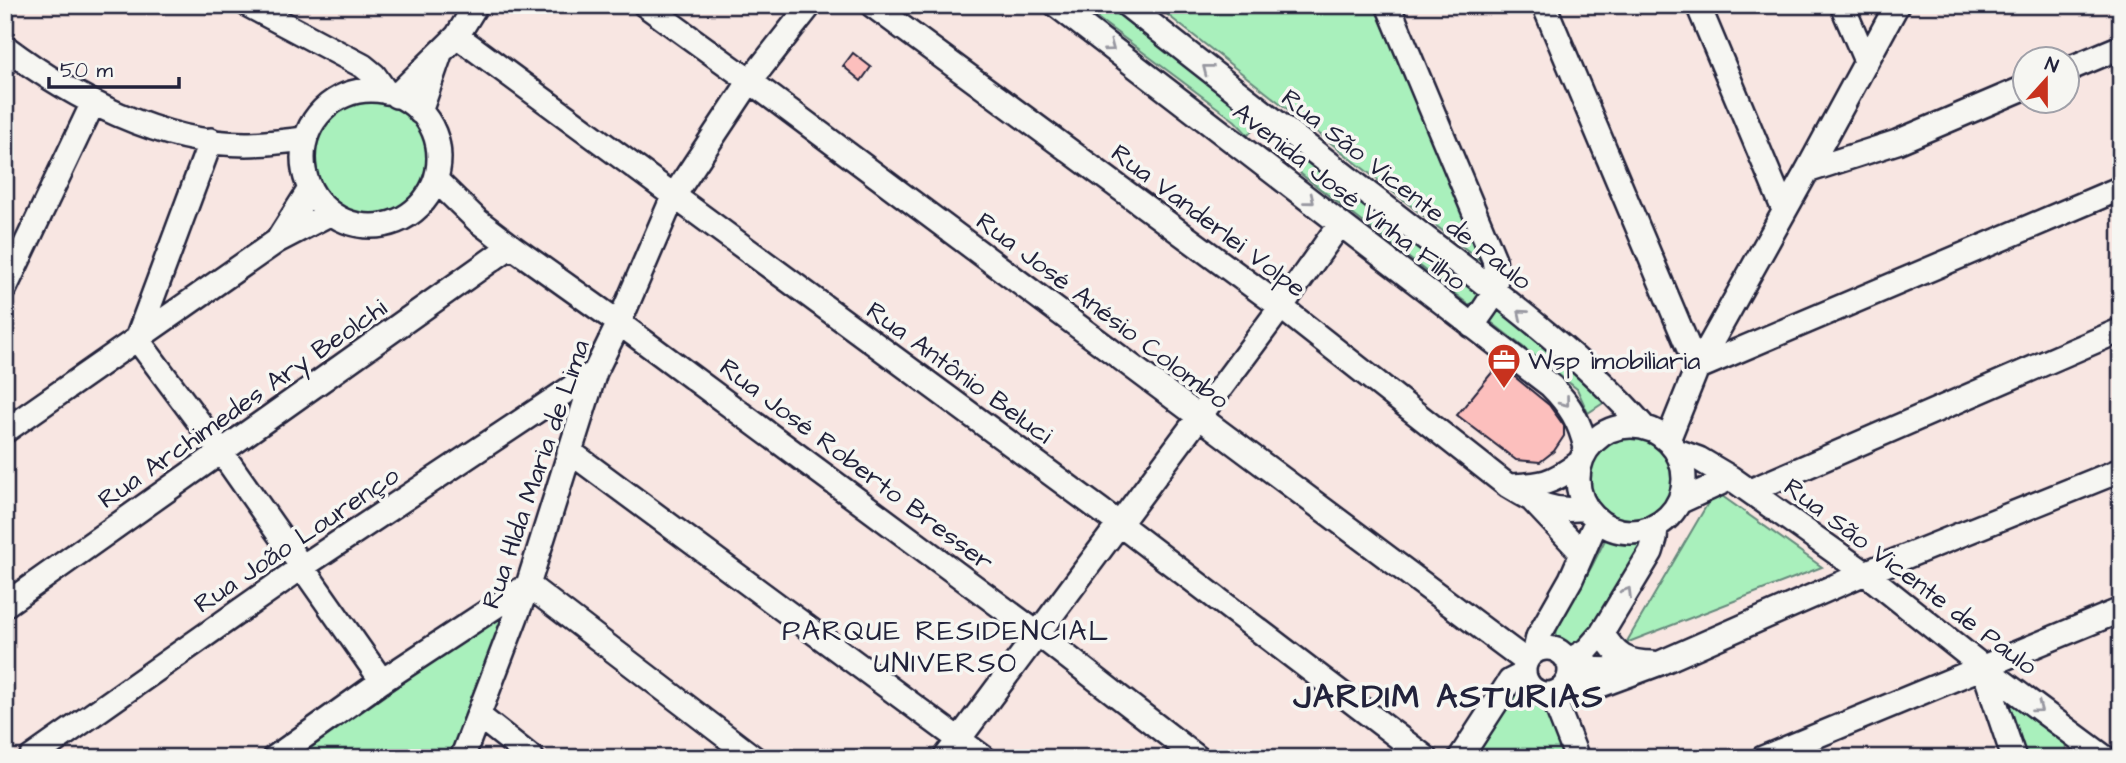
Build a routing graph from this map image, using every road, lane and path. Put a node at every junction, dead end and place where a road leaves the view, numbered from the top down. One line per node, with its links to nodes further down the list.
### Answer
1 (248, 5): 14 (street)
2 (476, 5): 13 (street)
3 (810, 5): 20 (street, Rua Hlda Maria de Lima)
4 (872, 5): 48 (street, Rua Vanderlei Volpe)
5 (1056, 5): 31 (street, Avenida José Vinha Filho, one-way to 31)
6 (1126, 5): 26 (street, Rua São Vicente de Paulo, one-way to 6)
7 (1388, 5): 47 (street)
8 (1544, 5): 53 (street)
9 (1698, 5): 40 (street)
10 (1842, 5): 18 (street)
11 (1897, 5): 18 (street)
12 (656, 9): 20 (street, Rua José Anésio Colombo)
13 (457, 36): 17 (street); 38 (street, Rua Antônio Beluci)
14 (321, 45): 21 (street); 22 (street)
15 (5, 47): 24 (street)
16 (2121, 47): 19 (street)
17 (440, 54): 22 (street); 25 (street)
18 (1866, 61): 33 (street)
19 (2080, 64)
20 (750, 81): 38 (street, Rua Hlda Maria de Lima); 55 (street, Rua José Anésio Colombo)
21 (351, 93): 22 (street); 27 (street)
22 (391, 94): 25 (street)
23 (2010, 94): 33 (street)
24 (93, 103): 28 (street); 46 (street)
25 (420, 112): 34 (street)
26 (1279, 126): 30 (street, Rua São Vicente de Paulo); 31 (street)
27 (305, 139): 29 (street); 32 (street)
28 (211, 140): 29 (street); 52 (street)
29 (246, 144): 32 (street)
30 (1308, 147): 35 (street); 47 (street, Rua São Vicente de Paulo)
31 (1256, 159): 35 (street, Avenida José Vinha Filho)
32 (303, 163): 37 (street)
33 (1807, 172): 40 (street)
34 (436, 180): 39 (street); 42 (street, Rua José Roberto Bresser)
35 (1287, 181): 43 (street, Avenida José Vinha Filho, one-way to 43)
36 (2121, 188): 53 (street)
37 (310, 189): 41 (street); 44 (street)
38 (674, 197): 49 (street, Rua Hlda Maria de Lima); 68 (street, Rua Antônio Beluci)
39 (424, 201): 41 (street); 42 (street, Rua José Roberto Bresser)
40 (1784, 210): 53 (street)
41 (331, 213): 44 (street)
42 (478, 221): 45 (street, Rua José Roberto Bresser)
43 (1340, 223): 48 (street); 50 (street, Avenida José Vinha Filho)
44 (277, 240): 52 (street)
45 (511, 246): 49 (street, Rua José Roberto Bresser); 59 (street, Rua Archimedes Ary Beolchi)
46 (5, 288)
47 (1495, 292): 50 (street); 57 (street, Rua São Vicente de Paulo, one-way to 47)
48 (1281, 307): 55 (street); 63 (street, Rua Vanderlei Volpe)
49 (620, 323): 54 (street, Rua Hlda Maria de Lima); 77 (street, Rua José Roberto Bresser)
50 (1472, 326): 60 (street, Avenida José Vinha Filho, one-way to 60)
51 (2121, 330): 64 (street)
52 (138, 339): 56 (street); 59 (street)
53 (1697, 368): 57 (street)
54 (595, 372): 58 (street, Rua Hlda Maria de Lima); 71 (street, Rua João Lourenço)
55 (1199, 417): 68 (street); 78 (street, Rua José Anésio Colombo)
56 (5, 431)
57 (1660, 437): 60 (street); 62 (street, Rua São Vicente de Paulo); 66 (street)
58 (569, 451): 73 (street, Rua Hlda Maria de Lima); 85 (street)
59 (222, 453): 71 (street); 74 (street, Rua Archimedes Ary Beolchi)
60 (1583, 455): 63 (street); 67 (street)
61 (2121, 470): 72 (street)
62 (1731, 478): 64 (street, Rua São Vicente de Paulo); 66 (street)
63 (1508, 486): 65 (street, Rua Vanderlei Volpe)
64 (1751, 491): 72 (street, Rua São Vicente de Paulo)
65 (1533, 501): 67 (street, Rua Vanderlei Volpe); 70 (street)
66 (1679, 502): 69 (street)
67 (1592, 514): 69 (street); 70 (street)
68 (1118, 523): 77 (street); 96 (street, Rua Antônio Beluci)
69 (1656, 526): 76 (street, one-way to 69)
70 (1582, 553): 78 (street)
71 (302, 567): 82 (street); 88 (street, Rua João Lourenço)
72 (1865, 573): 80 (street); 81 (street, Rua São Vicente de Paulo)
73 (528, 585): 82 (street); 84 (street, Rua Hlda Maria de Lima); 92 (street)
74 (5, 606)
75 (2121, 610): 81 (street)
76 (1602, 633): 79 (street); 80 (street)
77 (1038, 634): 85 (street); 95 (street, Rua José Roberto Bresser)
78 (1528, 662): 79 (street); 83 (street); 97 (street)
79 (1569, 665): 80 (street); 83 (street)
80 (1649, 667): 83 (street)
81 (1983, 667): 87 (street, Rua São Vicente de Paulo, one-way to 87); 99 (street); 100 (street)
82 (382, 681): 89 (street)
83 (1556, 692): 98 (street)
84 (479, 716): 90 (street, Rua Hlda Maria de Lima); 91 (street)
85 (959, 739): 93 (street); 94 (street)
86 (2121, 750): 87 (street)
87 (2104, 757)
88 (30, 758)
89 (274, 758)
90 (462, 758)
91 (532, 758)
92 (754, 758)
93 (945, 758)
94 (984, 758)
95 (1198, 758)
96 (1426, 758)
97 (1460, 758)
98 (1577, 758)
99 (1763, 758)
100 (2014, 758)

